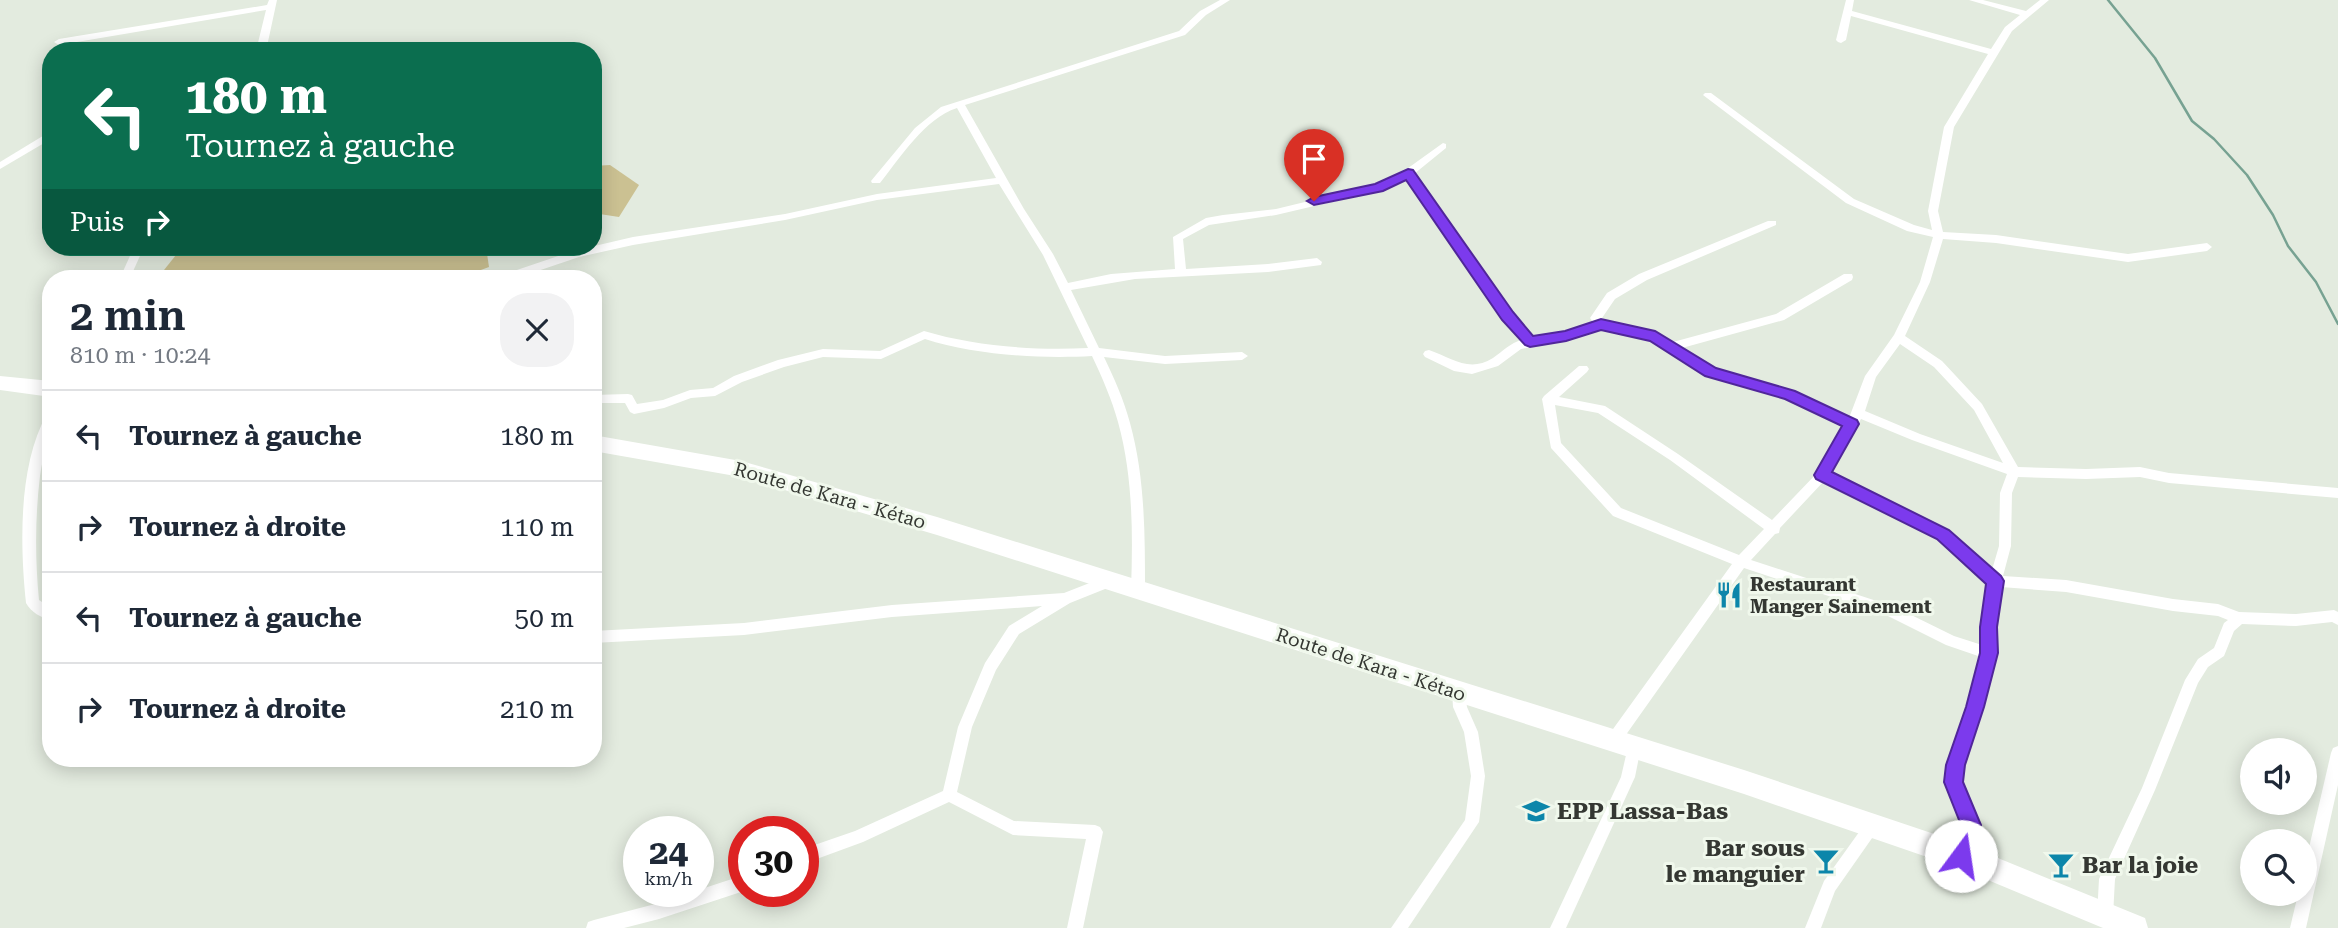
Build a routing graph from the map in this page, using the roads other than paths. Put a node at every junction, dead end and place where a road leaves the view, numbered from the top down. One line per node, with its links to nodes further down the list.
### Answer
1 (1226, 0): 13 (street)
2 (1850, 0): 6 (street)
3 (1973, 0): 7 (street)
4 (2045, 0): 7 (street)
5 (272, 4): 9 (street); 10 (street)
6 (1848, 13): 8 (street); 11 (street)
7 (2027, 14): 11 (street)
8 (1841, 40)
9 (59, 42)
10 (263, 42)
11 (1994, 53): 21 (street)
12 (1708, 95): 21 (street)
13 (959, 103): 18 (street); 19 (street)
14 (42, 140): 16 (street)
15 (1443, 146): 17 (street)
16 (0, 166)
17 (1408, 173): 27 (street); 32 (street)
18 (1002, 180): 23 (street); 29 (street)
19 (876, 181)
20 (1772, 223): 30 (street)
21 (1939, 235): 22 (street); 31 (street)
22 (2207, 247)
23 (602, 248)
24 (572, 256): 26 (street)
25 (1317, 262): 27 (street)
26 (530, 270)
27 (1181, 272): 29 (street)
28 (1848, 277): 33 (street)
29 (1065, 288): 34 (street)
30 (1601, 324): 32 (street); 33 (street)
31 (1899, 337): 42 (street); 45 (street)
32 (1530, 342): 35 (street)
33 (1671, 347): 42 (street)
34 (1094, 352): 36 (street); 40 (street); 52 (street)
35 (1429, 354)
36 (1242, 356)
37 (1583, 369): 41 (street)
38 (0, 383): 39 (main road)
39 (42, 388)
40 (602, 399)
41 (1548, 399): 48 (street); 49 (street)
42 (1855, 418): 45 (street); 46 (street)
43 (42, 438): 54 (street)
44 (602, 445): 50 (main road, Route de Kara - Kétao)
45 (2014, 472): 47 (street); 51 (street)
46 (1822, 475): 48 (street); 51 (street)
47 (2338, 493)
48 (1774, 529): 49 (street)
49 (1741, 562): 58 (street); 60 (street)
50 (1110, 581): 52 (main road, Route de Kara - Kétao); 53 (street)
51 (1995, 581): 55 (street); 58 (street)
52 (1138, 590): 59 (main road, Route de Kara - Kétao)
53 (1065, 599): 57 (street); 63 (street)
54 (42, 610)
55 (2239, 618): 56 (street); 68 (street)
56 (2338, 619)
57 (602, 637)
58 (1989, 653): 66 (street)
59 (1459, 692): 60 (main road, Route de Kara - Kétao); 71 (street)
60 (1624, 744): 64 (main road, Route de Kara - Kétao); 72 (street)
61 (2338, 754): 62 (street)
62 (2335, 782): 75 (street)
63 (949, 795): 65 (street); 70 (street)
64 (1872, 826): 66 (main road, Route de Kara - Kétao); 73 (street)
65 (819, 851)
66 (1961, 856): 68 (main road, Route de Kara - Kétao)
67 (728, 888): 69 (street)
68 (2105, 916): 74 (main road, Route de Kara - Kétao)
69 (594, 928)
70 (1076, 928)
71 (1399, 928)
72 (1558, 928)
73 (1813, 928)
74 (2136, 928)
75 (2298, 928)

